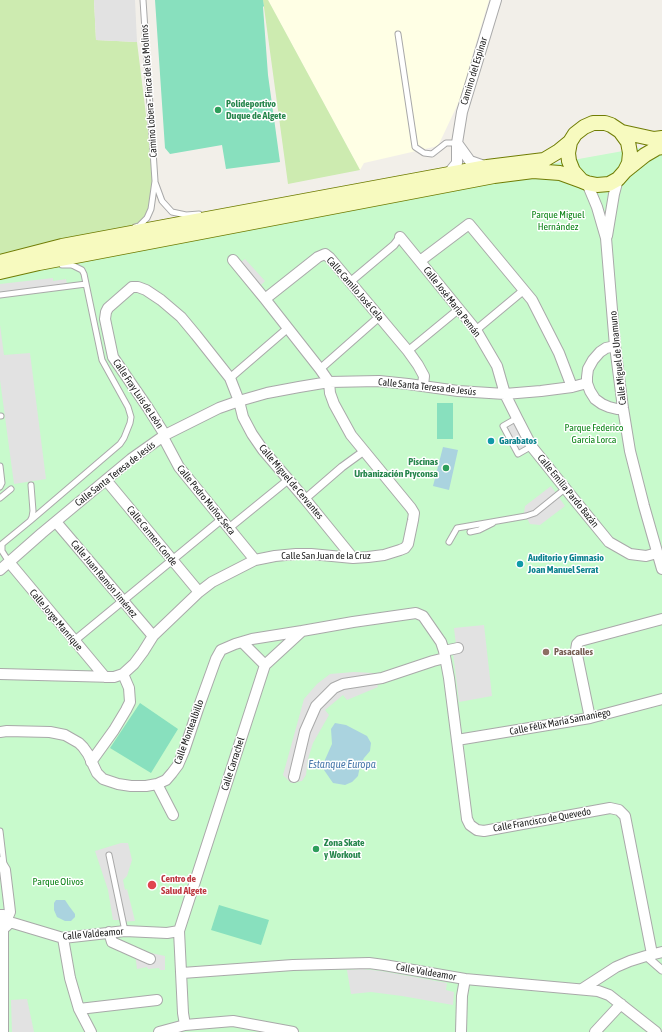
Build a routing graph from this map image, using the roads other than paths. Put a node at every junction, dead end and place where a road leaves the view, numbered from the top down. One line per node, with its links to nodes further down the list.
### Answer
1 (143, 0): 12 (lane, Camino Lobera - Finca de los Molinos)
2 (496, 0): 7 (street, Camino del Espinar)
3 (398, 34): 7 (lane)
4 (622, 132): 5 (main road); 6 (main road); 11 (main road)
5 (662, 138)
6 (570, 142): 9 (main road); 13 (main road)
7 (457, 143): 9 (street); 10 (street, Camino del Espinar)
8 (662, 147): 11 (main road)
9 (491, 171): 10 (main road); 13 (main road); 22 (main road)
10 (448, 174): 14 (main road)
11 (622, 175): 13 (main road); 17 (street)
12 (155, 181): 14 (lane); 15 (lane)
13 (585, 182): 17 (street)
14 (254, 210): 15 (main road)
15 (112, 237): 20 (main road)
16 (400, 237): 19 (street, Calle José María Pemán); 26 (street)
17 (606, 238): 35 (street, Calle Miguel de Unamuno)
18 (233, 260): 30 (street)
19 (420, 261): 28 (street); 31 (street, Calle José María Pemán)
20 (0, 262)
21 (60, 266): 27 (lane)
22 (34, 267): 23 (main road); 24 (main road); 25 (lane)
23 (0, 268)
24 (0, 272)
25 (0, 276)
26 (350, 282): 30 (street, Calle Camilo José Cela); 32 (street, Calle Camilo José Cela)
27 (86, 284): 29 (lane); 60 (lane)
28 (524, 290): 34 (street); 42 (street)
29 (0, 295)
30 (265, 299): 33 (street)
31 (459, 309): 34 (street, Calle José María Pemán); 36 (street)
32 (379, 317): 36 (street, Calle Camilo José Cela); 37 (street)
33 (288, 328): 37 (street); 38 (street)
34 (476, 330): 43 (street, Calle José María Pemán)
35 (615, 346): 40 (street); 45 (street, Calle Miguel de Unamuno)
36 (408, 351): 41 (street, Calle Camilo José Cela)
37 (320, 369): 39 (street)
38 (230, 378): 44 (street, Calle Fray Luis de León); 47 (street, Calle Fray Luis de León)
39 (329, 382): 41 (street, Calle Santa Teresa de Jesús); 44 (street, Calle Santa Teresa de Jesús); 49 (street, Calle San Juan de la Cruz)
40 (587, 383): 42 (street, Calle Santa Teresa de Jesús); 45 (street)
41 (422, 386): 43 (street, Calle Santa Teresa de Jesús)
42 (572, 387): 43 (street, Calle Santa Teresa de Jesús)
43 (506, 394): 46 (street, Calle Emilia Pardo Bazán)
44 (239, 401): 47 (street, Calle Santa Teresa de Jesús); 52 (street, Calle Miguel de Cervantes)
45 (623, 408): 66 (street, Calle Miguel de Unamuno)
46 (517, 418): 48 (street, Calle Emilia Pardo Bazán); 48 (lane)
47 (164, 436): 51 (street, Calle Santa Teresa de Jesús); 59 (street, Calle Pedro Muñoz Seca)
48 (532, 446): 55 (street, Calle Emilia Pardo Bazán)
49 (364, 451): 58 (street); 67 (street, Calle San Juan de la Cruz)
50 (0, 466): 54 (lane)
51 (106, 480): 62 (street, Calle Santa Teresa de Jesús); 68 (street, Calle Carmen Conde)
52 (288, 480): 58 (street, Calle Miguel de Cervantes); 63 (street)
53 (31, 486): 60 (lane)
54 (0, 487)
55 (566, 488): 61 (lane); 66 (street, Calle Emilia Pardo Bazán)
56 (11, 489): 57 (lane)
57 (0, 498)
58 (305, 499): 67 (street, Calle Miguel de Cervantes)
59 (222, 519): 63 (street, Calle Pedro Muñoz Seca); 68 (street)
60 (30, 521): 70 (lane)
61 (495, 521): 64 (lane); 65 (lane)
62 (56, 522): 70 (street, Calle Santa Teresa de Jesús); 74 (street, Calle Juan Ramón Jiménez)
63 (229, 528): 69 (street, Calle Pedro Muñoz Seca)
64 (470, 532)
65 (449, 542)
66 (657, 553): 71 (street, Calle Miguel de Unamuno)
67 (353, 558): 69 (street, Calle San Juan de la Cruz)
68 (171, 560): 73 (street, Calle Carmen Conde); 74 (street)
69 (255, 560): 73 (street, Calle San Juan de la Cruz)
70 (4, 563): 72 (street, Calle Santa Teresa de Jesús); 78 (street, Calle Jorge Manrique)
71 (662, 569)
72 (0, 570)
73 (199, 592): 77 (street, Calle San Juan de la Cruz)
74 (122, 600): 77 (street, Calle Juan Ramón Jiménez); 78 (street)
75 (662, 619): 87 (street)
76 (302, 631): 79 (street, Calle Montealbillo); 81 (street, Calle Francisco de Quevedo); 82 (street, Calle Carrachel)
77 (153, 636): 84 (street, Calle San Juan de la Cruz)
78 (74, 641): 85 (street, Calle Jorge Manrique)
79 (242, 642): 82 (street); 92 (street, Calle Montealbillo)
80 (458, 648): 81 (street)
81 (445, 655): 89 (street, Calle Francisco de Quevedo); 91 (street)
82 (265, 665): 99 (street, Calle Carrachel)
83 (0, 674): 85 (street)
84 (123, 674): 85 (street); 90 (street)
85 (105, 677)
86 (662, 699): 87 (street, Calle Félix María Samaniego)
87 (590, 718): 89 (street, Calle Félix María Samaniego)
88 (0, 732): 90 (street)
89 (457, 740): 102 (street, Calle Francisco de Quevedo)
90 (91, 762): 92 (street)
91 (294, 777)
92 (157, 784): 93 (street)
93 (173, 815)
94 (0, 831): 96 (lane)
95 (109, 855): 98 (lane)
96 (2, 866): 97 (street)
97 (3, 920): 101 (street, Calle Valdeamor); 112 (street)
98 (125, 931): 99 (street, Calle Valdeamor); 100 (street, Calle Valdeamor)
99 (179, 931): 105 (street, Calle Carrachel)
100 (109, 932): 101 (street, Calle Valdeamor); 103 (street)
101 (63, 938): 110 (street)
102 (653, 954): 104 (street); 107 (street)
103 (150, 959)
104 (662, 970)
105 (182, 973): 106 (street, Calle Valdeamor); 111 (street, Calle Carrachel)
106 (465, 980): 107 (street, Calle Valdeamor); 116 (street)
107 (582, 989): 109 (street, Calle Valdeamor)
108 (157, 1000): 110 (street)
109 (621, 1004): 117 (street); 118 (street, Calle Valdeamor)
110 (79, 1008): 113 (street)
111 (185, 1025): 114 (street); 115 (street)
112 (1, 1031)
113 (91, 1032)
114 (159, 1032)
115 (293, 1032)
116 (461, 1032)
117 (595, 1032)
118 (656, 1032)

